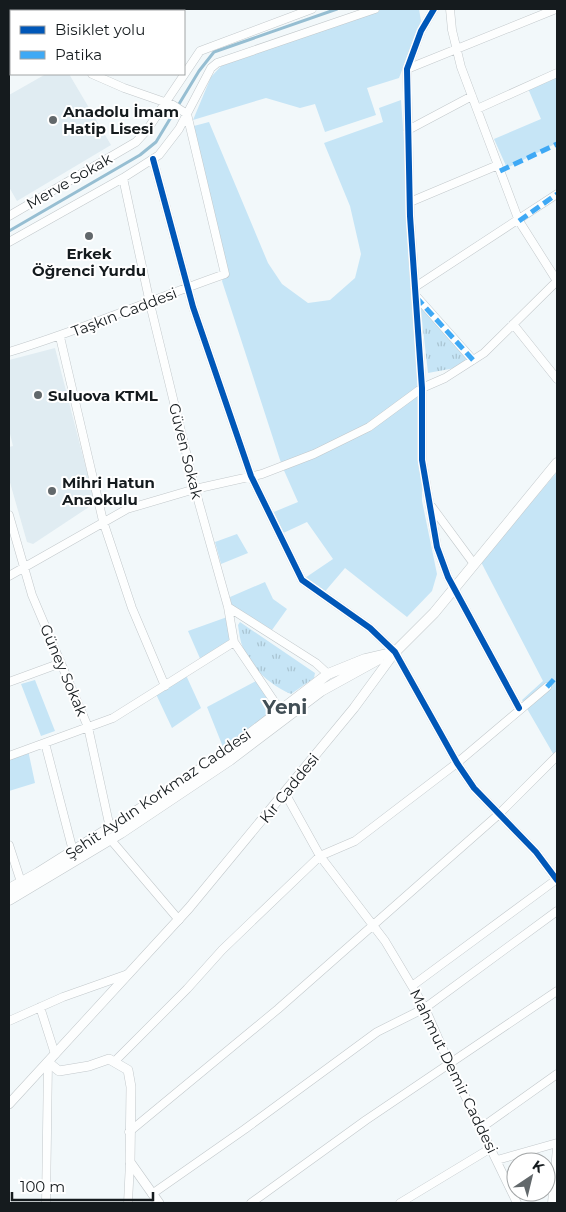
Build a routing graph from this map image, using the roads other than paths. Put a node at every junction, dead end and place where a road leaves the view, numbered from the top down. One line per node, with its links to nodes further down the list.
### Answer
1 (312, 9): 6 (street, Merve Sokak)
2 (375, 9): 16 (street)
3 (434, 9): 8 (street)
4 (450, 9): 7 (street)
5 (556, 9): 7 (street)
6 (302, 11): 9 (street, Merve Sokak)
7 (457, 50): 8 (street); 13 (street)
8 (407, 69): 17 (street)
9 (185, 73)
10 (557, 73): 15 (street)
11 (95, 75): 14 (street)
12 (184, 75): 14 (street, Merve Sokak)
13 (472, 96): 15 (street); 17 (street)
14 (165, 102): 16 (street); 23 (street, Merve Sokak)
15 (477, 108): 19 (street)
16 (185, 112): 18 (street); 28 (street, Taşkın Caddesi)
17 (408, 130): 22 (street)
18 (153, 159): 20 (street); 28 (street)
19 (498, 165): 22 (street); 24 (street)
20 (123, 178): 25 (street); 30 (street, Güven Sokak)
21 (557, 194): 24 (street)
22 (410, 202): 27 (street)
23 (9, 216)
24 (518, 221): 26 (street); 27 (street)
25 (9, 242)
26 (557, 281): 31 (street)
27 (415, 287): 29 (street)
28 (187, 288): 30 (street, Taşkın Caddesi); 38 (street)
29 (416, 296): 34 (street); 36 (street)
30 (150, 301): 32 (street, Taşkın Caddesi); 39 (street, Güven Sokak)
31 (512, 324): 34 (street); 35 (street)
32 (60, 337): 33 (street, Taşkın Caddesi); 42 (street)
33 (9, 352)
34 (473, 360): 36 (street)
35 (557, 379)
36 (422, 388): 38 (street); 40 (street)
37 (557, 463): 43 (main road, Kır Caddesi)
38 (251, 476): 39 (street); 49 (street)
39 (195, 489): 42 (street); 47 (street, Güven Sokak)
40 (431, 504): 43 (street); 46 (street)
41 (9, 514): 44 (street, Güney Sokak)
42 (103, 521): 44 (street); 53 (street)
43 (474, 564): 46 (main road, Kır Caddesi)
44 (24, 569): 45 (street); 50 (street, Güney Sokak)
45 (9, 576)
46 (453, 589): 49 (main road, Kır Caddesi); 55 (street)
47 (228, 607): 48 (street, Güven Sokak); 51 (street)
48 (234, 642): 53 (street); 56 (street, Güven Sokak)
49 (390, 654): 51 (main road, Şehit Aydın Korkmaz Caddesi); 61 (street); 62 (street, Kır Caddesi); 65 (main road, Şehit Aydın Korkmaz Caddesi)
50 (61, 663): 52 (street); 57 (street, Güney Sokak)
51 (328, 674): 56 (main road, Şehit Aydın Korkmaz Caddesi)
52 (9, 682)
53 (165, 686): 57 (street)
54 (547, 687): 55 (street)
55 (519, 708): 61 (street)
56 (280, 710): 64 (main road, Şehit Aydın Korkmaz Caddesi)
57 (88, 727): 58 (street); 64 (street, Güney Sokak)
58 (45, 744): 59 (street); 67 (street)
59 (9, 756)
60 (557, 756): 63 (street)
61 (458, 763): 63 (street); 68 (street)
62 (285, 793): 68 (street, Mahmut Demir Caddesi); 74 (street, Kır Caddesi)
63 (498, 815): 69 (street); 75 (street)
64 (110, 828): 67 (main road, Şehit Aydın Korkmaz Caddesi)
65 (111, 840): 72 (main road, Şehit Aydın Korkmaz Caddesi); 74 (street)
66 (9, 846): 70 (street)
67 (73, 851): 70 (main road, Şehit Aydın Korkmaz Caddesi)
68 (320, 856): 75 (street, Mahmut Demir Caddesi); 83 (street)
69 (557, 879): 77 (street)
70 (21, 882): 71 (main road, Şehit Aydın Korkmaz Caddesi)
71 (9, 889)
72 (9, 900)
73 (557, 911): 80 (street)
74 (179, 920): 76 (street, Kır Caddesi)
75 (373, 925): 77 (street, Mahmut Demir Caddesi); 89 (street)
76 (132, 972): 79 (street); 82 (street, Kır Caddesi)
77 (412, 986): 80 (street, Mahmut Demir Caddesi)
78 (557, 991): 85 (street)
79 (40, 1007): 81 (street); 82 (street)
80 (425, 1008): 85 (street, Mahmut Demir Caddesi); 95 (street)
81 (9, 1020)
82 (55, 1054): 84 (street, Kır Caddesi)
83 (115, 1061): 84 (street); 89 (street)
84 (48, 1062): 87 (street, Kır Caddesi); 96 (street)
85 (450, 1065): 88 (street, Mahmut Demir Caddesi); 99 (street)
86 (557, 1074): 88 (street)
87 (9, 1104)
88 (481, 1128): 91 (street, Mahmut Demir Caddesi)
89 (129, 1132): 94 (street)
90 (557, 1143): 93 (street)
91 (491, 1148): 93 (street, Mahmut Demir Caddesi); 100 (street)
92 (557, 1148): 102 (street)
93 (498, 1160): 101 (street, Mahmut Demir Caddesi)
94 (130, 1162): 95 (street); 97 (street)
95 (152, 1194): 98 (street)
96 (46, 1203)
97 (128, 1203)
98 (159, 1203)
99 (251, 1203)
100 (400, 1203)
101 (517, 1203)
102 (552, 1203)

